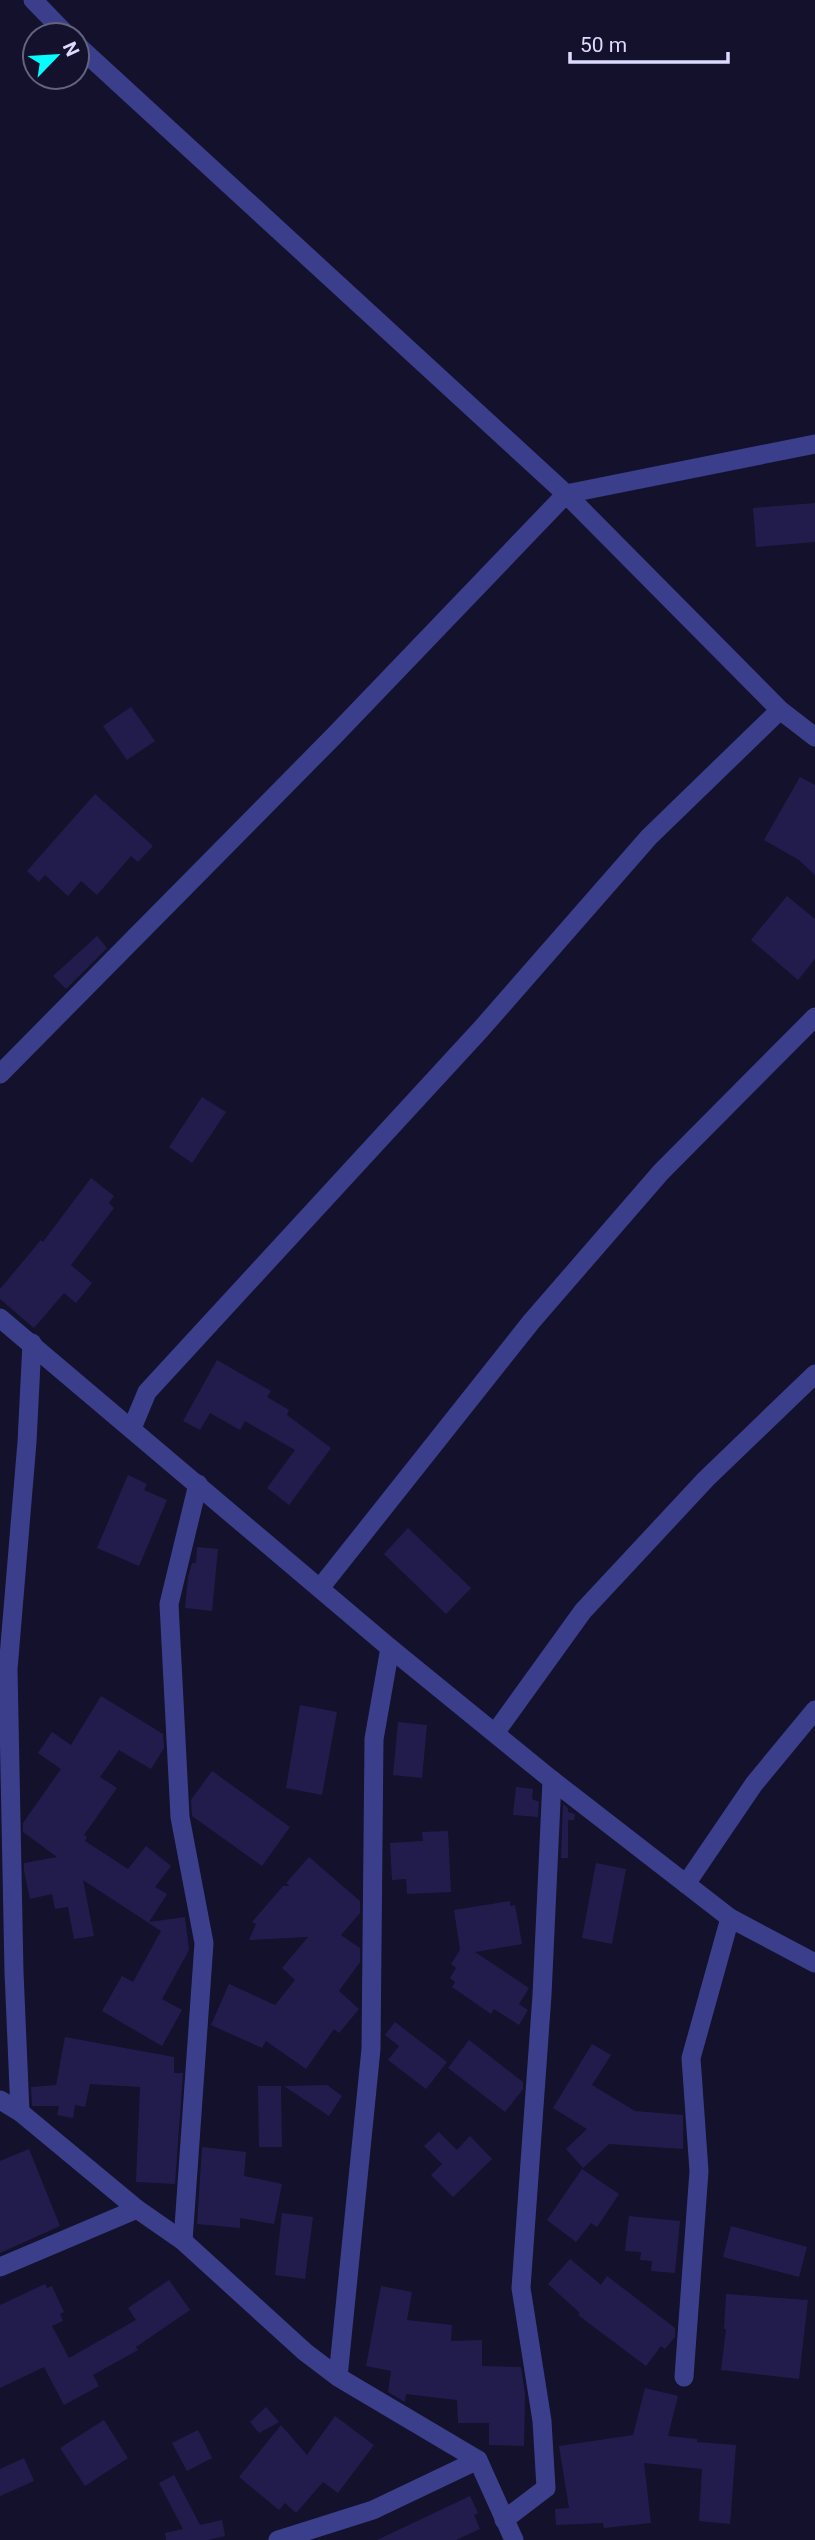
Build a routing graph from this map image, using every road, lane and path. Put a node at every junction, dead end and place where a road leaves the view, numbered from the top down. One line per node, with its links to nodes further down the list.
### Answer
1 (33, 0): 2 (street)
2 (53, 21)
3 (91, 58): 5 (street)
4 (815, 444): 5 (street)
5 (566, 494): 6 (street); 9 (street)
6 (780, 710): 7 (street); 13 (street)
7 (815, 737)
8 (815, 1017): 15 (street)
9 (0, 1074)
10 (0, 1318): 11 (street)
11 (32, 1343): 13 (street); 24 (street)
12 (815, 1374): 18 (street)
13 (132, 1428): 14 (street)
14 (198, 1484): 15 (street); 26 (street)
15 (320, 1588): 16 (street)
16 (390, 1648): 18 (street); 28 (street)
17 (815, 1710): 20 (street)
18 (495, 1733): 19 (street)
19 (552, 1780): 20 (street); 31 (street)
20 (686, 1884): 21 (street)
21 (730, 1918): 22 (street); 29 (street)
22 (815, 1963)
23 (0, 2100): 24 (street)
24 (20, 2112): 25 (street)
25 (137, 2209): 26 (street); 27 (street)
26 (183, 2241): 28 (street)
27 (0, 2267)
28 (338, 2377): 30 (street)
29 (684, 2377)
30 (478, 2460): 31 (street); 32 (street)
31 (504, 2520): 33 (street)
32 (278, 2540)
33 (513, 2540)

